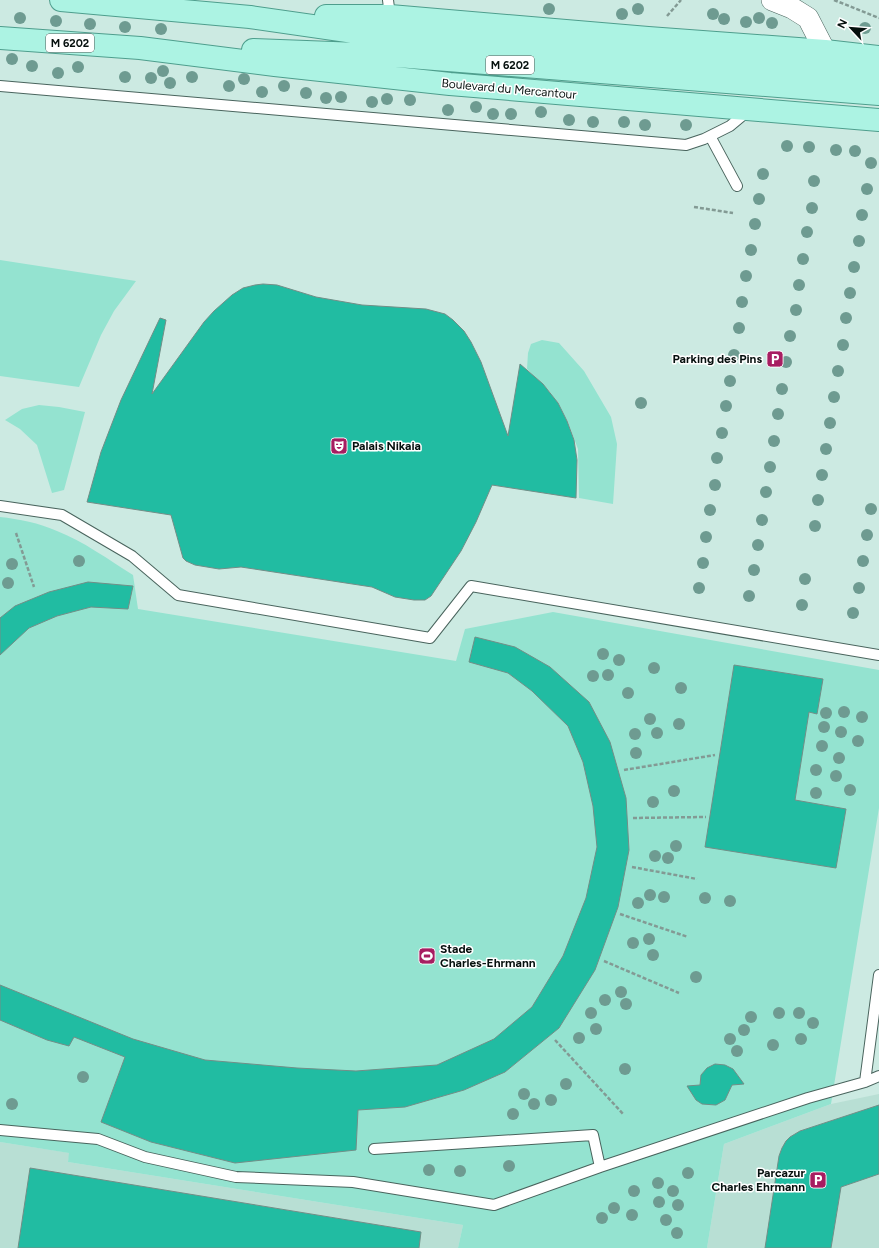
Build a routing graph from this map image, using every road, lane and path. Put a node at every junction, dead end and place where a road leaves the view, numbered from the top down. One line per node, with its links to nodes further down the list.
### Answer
1 (61, 0): 5 (main road, M 6202)
2 (772, 0): 9 (street)
3 (834, 0): 6 (path)
4 (389, 8): 5 (main road, M 6202); 9 (main road, M 6202)
5 (250, 17): 11 (main road, M 6202)
6 (879, 18)
7 (0, 38): 8 (main road, Boulevard du Mercantour / M 6202)
8 (140, 48): 13 (main road, Boulevard du Mercantour / M 6202); 14 (main road, Boulevard du Mercantour / M 6202)
9 (824, 51): 10 (main road, M 6202)
10 (879, 57)
11 (879, 77)
12 (0, 86): 16 (lane)
13 (879, 94)
14 (750, 109): 15 (main road, Boulevard du Mercantour / M 6202); 16 (lane)
15 (879, 120)
16 (710, 136): 17 (lane)
17 (737, 186)
18 (694, 207): 19 (path)
19 (732, 213)
20 (0, 506): 23 (lane)
21 (16, 533): 22 (path)
22 (34, 587)
23 (879, 655)
24 (715, 755): 25 (path)
25 (624, 770)
26 (706, 817): 27 (path)
27 (633, 818)
28 (632, 867): 29 (path)
29 (696, 879)
30 (620, 914): 31 (path)
31 (688, 937)
32 (604, 961): 34 (path)
33 (879, 975): 37 (lane)
34 (679, 993)
35 (555, 1040): 38 (path)
36 (879, 1076): 37 (lane)
37 (865, 1082): 41 (lane)
38 (624, 1115)
39 (0, 1130): 41 (lane)
40 (374, 1149): 41 (lane)
41 (600, 1167)

